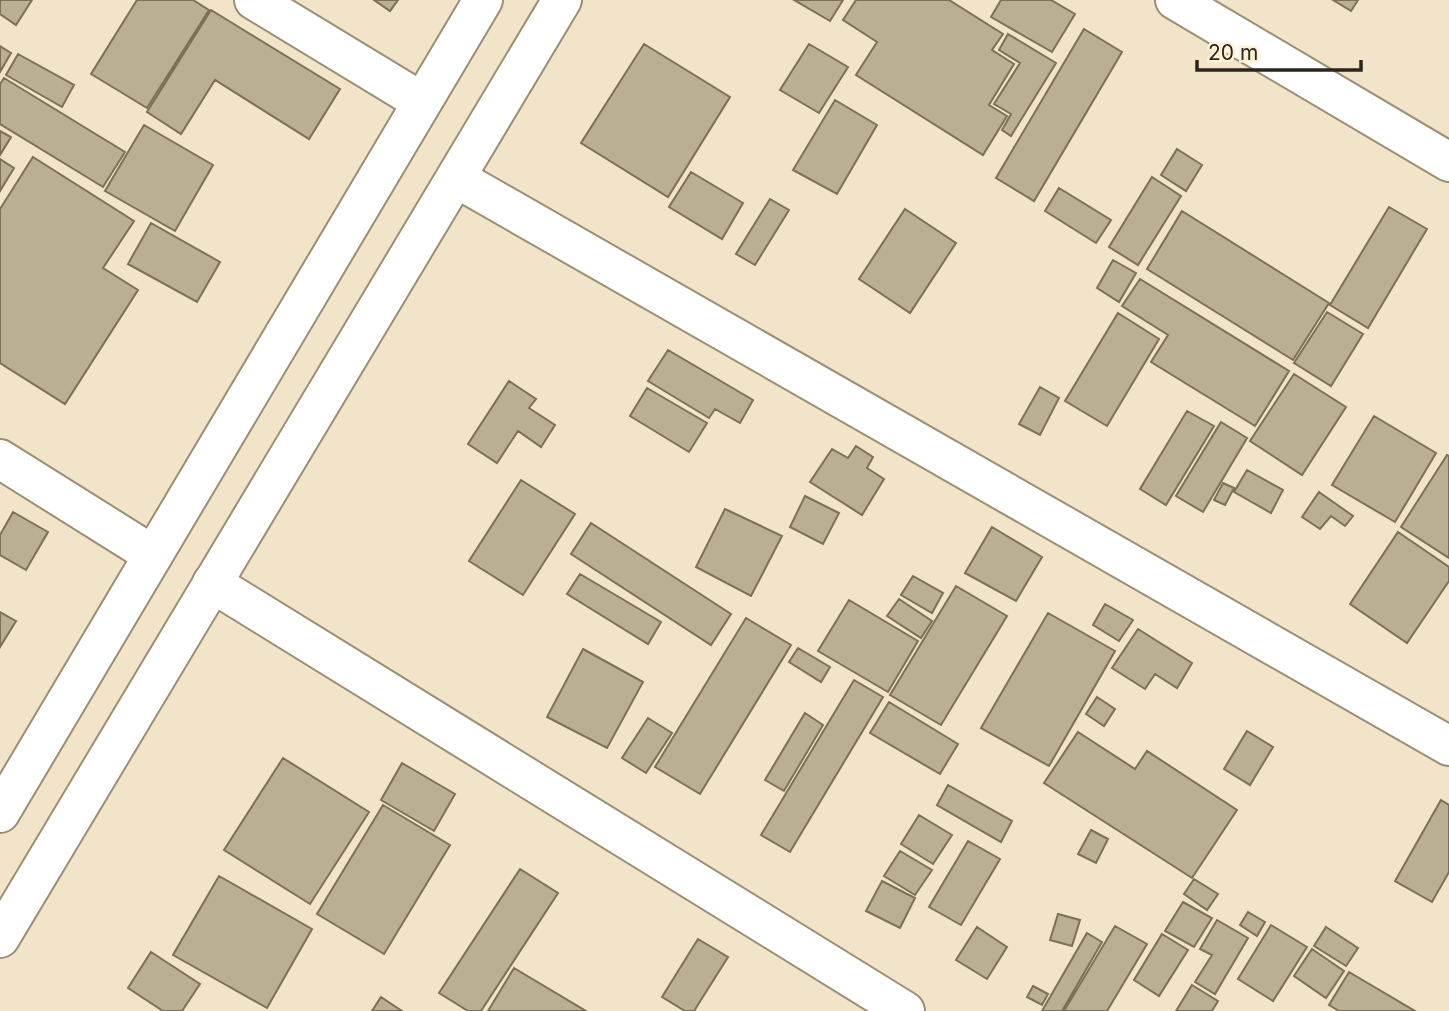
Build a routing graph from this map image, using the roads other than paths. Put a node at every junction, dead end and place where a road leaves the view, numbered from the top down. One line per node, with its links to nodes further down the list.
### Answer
1 (254, 0): 5 (street)
2 (483, 0): 5 (street)
3 (562, 0): 7 (street)
4 (1175, 0): 6 (street)
5 (422, 102): 9 (street)
6 (1449, 162)
7 (456, 178): 10 (street); 11 (street)
8 (0, 459): 9 (street)
9 (153, 555): 12 (street)
10 (212, 583): 13 (street); 14 (street)
11 (1449, 746)
12 (0, 813)
13 (0, 938)
14 (905, 1011)

